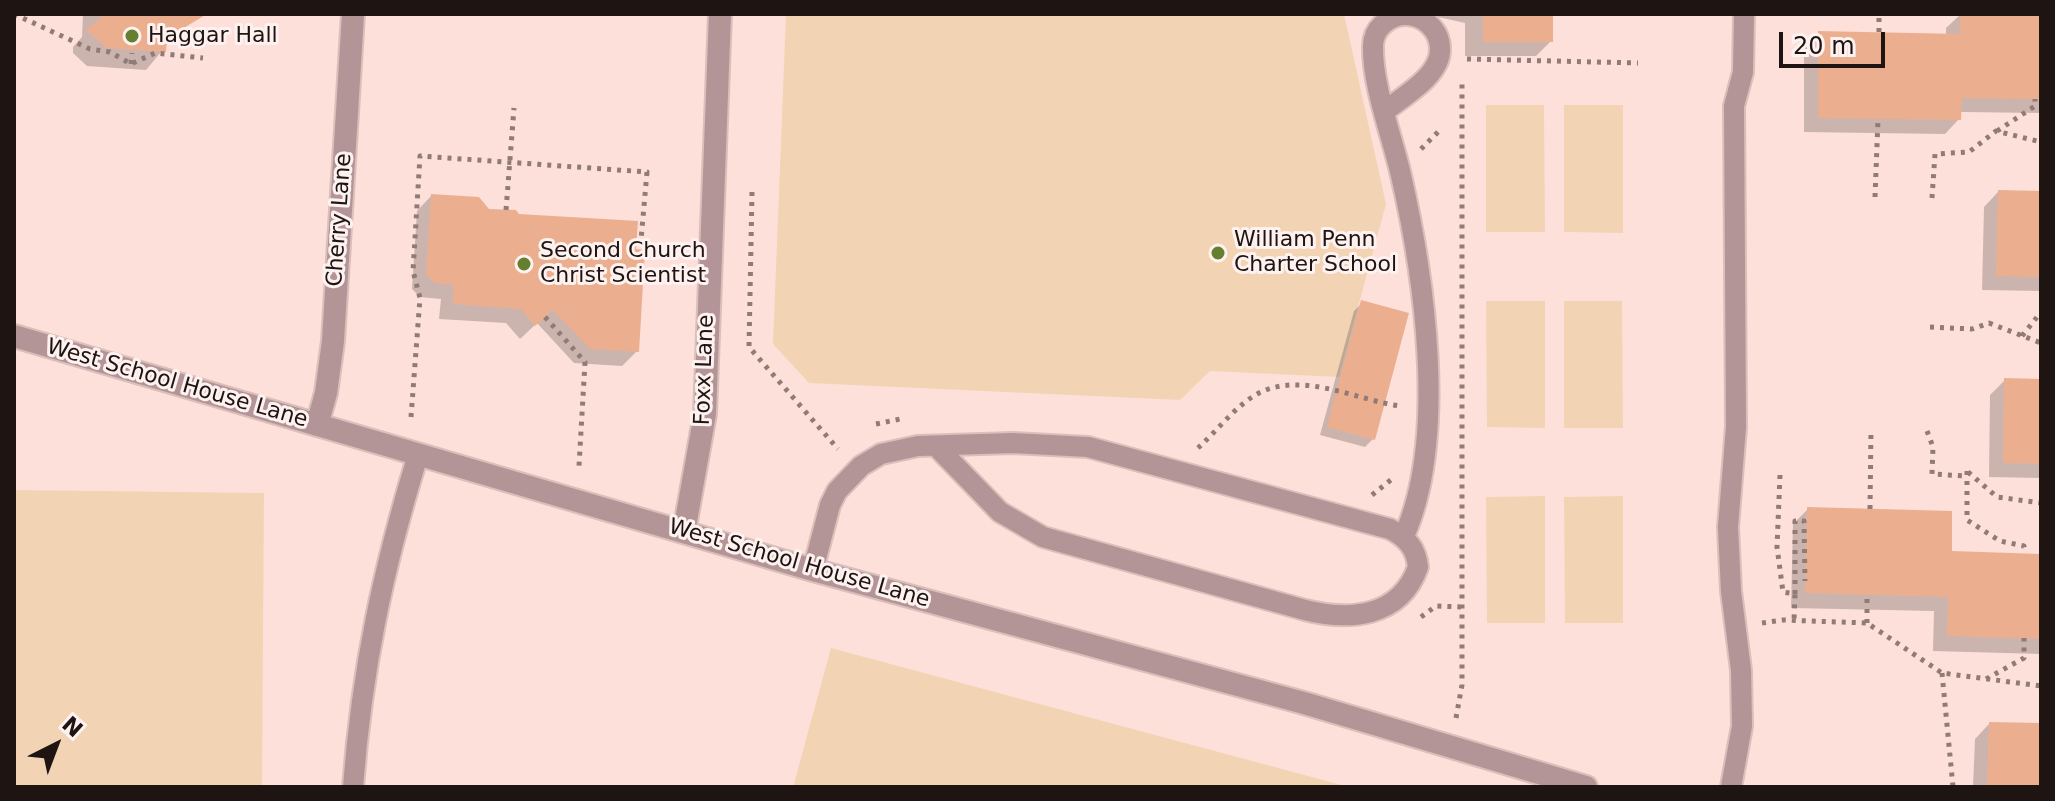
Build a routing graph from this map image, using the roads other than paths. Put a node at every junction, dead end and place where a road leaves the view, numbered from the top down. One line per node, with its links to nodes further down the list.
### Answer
1 (353, 14): 6 (street, Cherry Lane)
2 (720, 14): 9 (street, Foxx Lane)
3 (1744, 14): 14 (lane)
4 (1386, 110): 4 (lane); 10 (lane)
5 (14, 336): 6 (street, West School House Lane)
6 (317, 425): 8 (street, West School House Lane)
7 (938, 448): 10 (lane); 10 (lane); 11 (lane)
8 (418, 455): 9 (street, West School House Lane); 12 (lane)
9 (684, 532): 11 (street, West School House Lane)
10 (1404, 536)
11 (813, 570): 13 (street, West School House Lane)
12 (353, 787)
13 (1586, 787)
14 (1731, 787)

